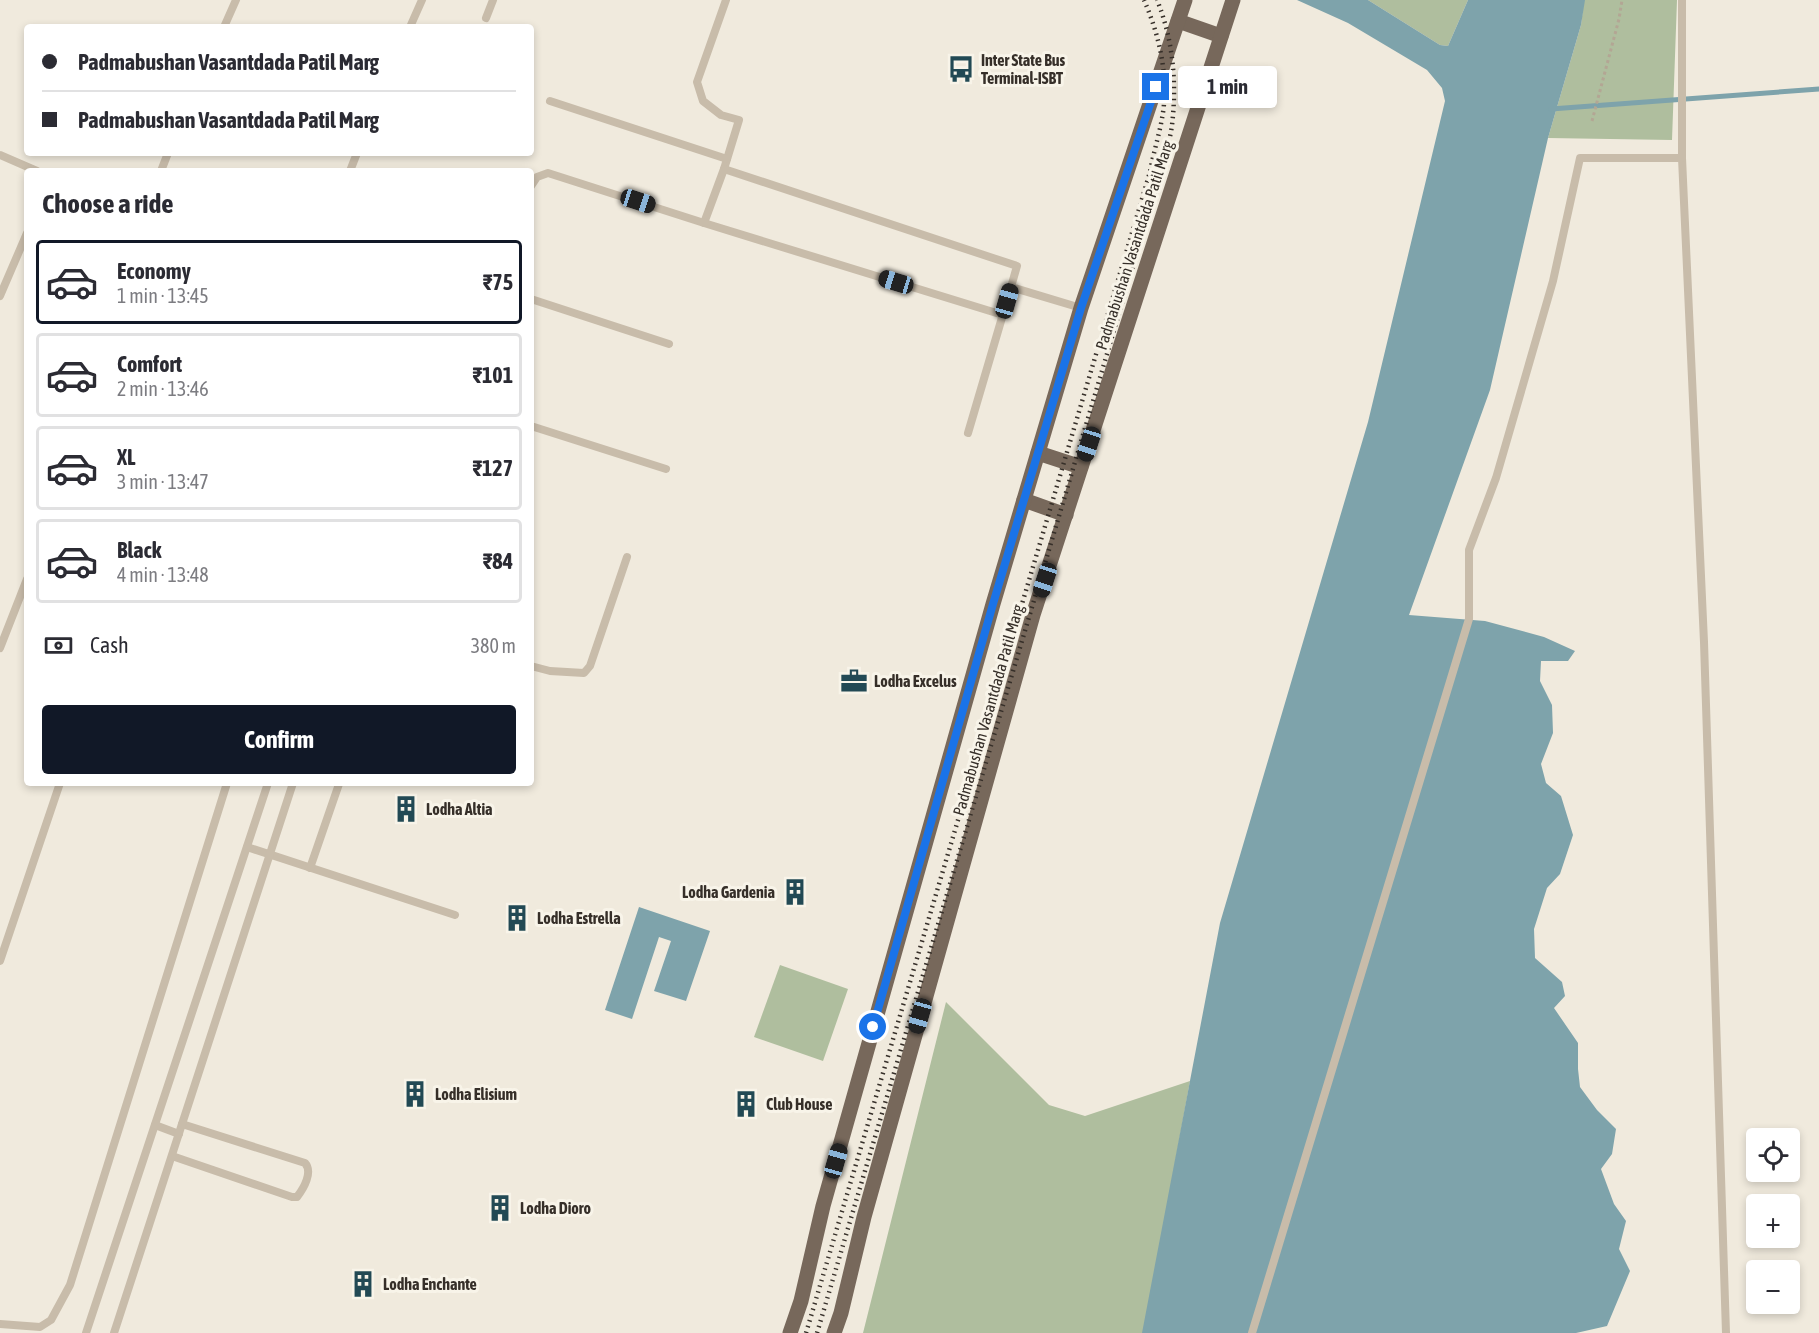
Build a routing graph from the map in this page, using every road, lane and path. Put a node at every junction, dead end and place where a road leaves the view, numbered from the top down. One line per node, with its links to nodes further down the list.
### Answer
1 (236, 0): 11 (lane)
2 (422, 0): 12 (lane)
3 (493, 0): 9 (lane)
4 (726, 0): 18 (lane)
5 (1185, 0): 10 (main road, Padmabushan Vasantdada Patil Marg)
6 (1233, 0): 13 (main road, Padmabushan Vasantdada Patil Marg)
7 (1622, 0): 15 (path)
8 (1682, 0): 17 (lane)
9 (486, 18)
10 (1178, 21): 13 (main road); 27 (main road, Padmabushan Vasantdada Patil Marg)
11 (225, 24)
12 (411, 24)
13 (1221, 36): 33 (main road, Padmabushan Vasantdada Patil Marg)
14 (550, 101): 18 (lane)
15 (1592, 122)
16 (0, 155): 19 (lane)
17 (1682, 158): 60 (lane); 61 (lane)
18 (727, 159): 20 (lane)
19 (30, 168)
20 (724, 170): 22 (lane); 24 (lane)
21 (534, 182): 22 (lane)
22 (704, 223): 28 (lane)
23 (24, 240): 25 (lane)
24 (1011, 287): 27 (lane); 28 (lane)
25 (0, 296)
26 (534, 300): 29 (lane)
27 (1081, 308): 32 (main road, Padmabushan Vasantdada Patil Marg)
28 (1003, 315): 31 (lane)
29 (669, 344)
30 (534, 427): 34 (lane)
31 (968, 433)
32 (1038, 453): 33 (main road); 35 (main road, Padmabushan Vasantdada Patil Marg)
33 (1081, 467): 36 (main road, Padmabushan Vasantdada Patil Marg)
34 (666, 468)
35 (1024, 500): 36 (main road); 58 (main road, Padmabushan Vasantdada Patil Marg)
36 (1066, 515): 59 (main road, Padmabushan Vasantdada Patil Marg)
37 (627, 557): 40 (lane)
38 (24, 587): 39 (lane)
39 (0, 648)
40 (534, 667)
41 (59, 786): 50 (lane)
42 (226, 786): 55 (lane)
43 (267, 786): 46 (lane)
44 (292, 786): 47 (lane)
45 (338, 786): 48 (lane)
46 (247, 847): 47 (lane); 52 (lane)
47 (270, 854): 48 (lane); 51 (lane)
48 (310, 868): 49 (lane)
49 (455, 915)
50 (0, 961)
51 (182, 1124): 53 (lane); 54 (lane)
52 (155, 1125): 53 (lane); 56 (lane)
53 (179, 1134): 54 (lane)
54 (172, 1156): 57 (lane)
55 (0, 1324)
56 (86, 1333)
57 (114, 1333)
58 (790, 1333)
59 (834, 1333)
60 (1252, 1333)
61 (1726, 1333)

